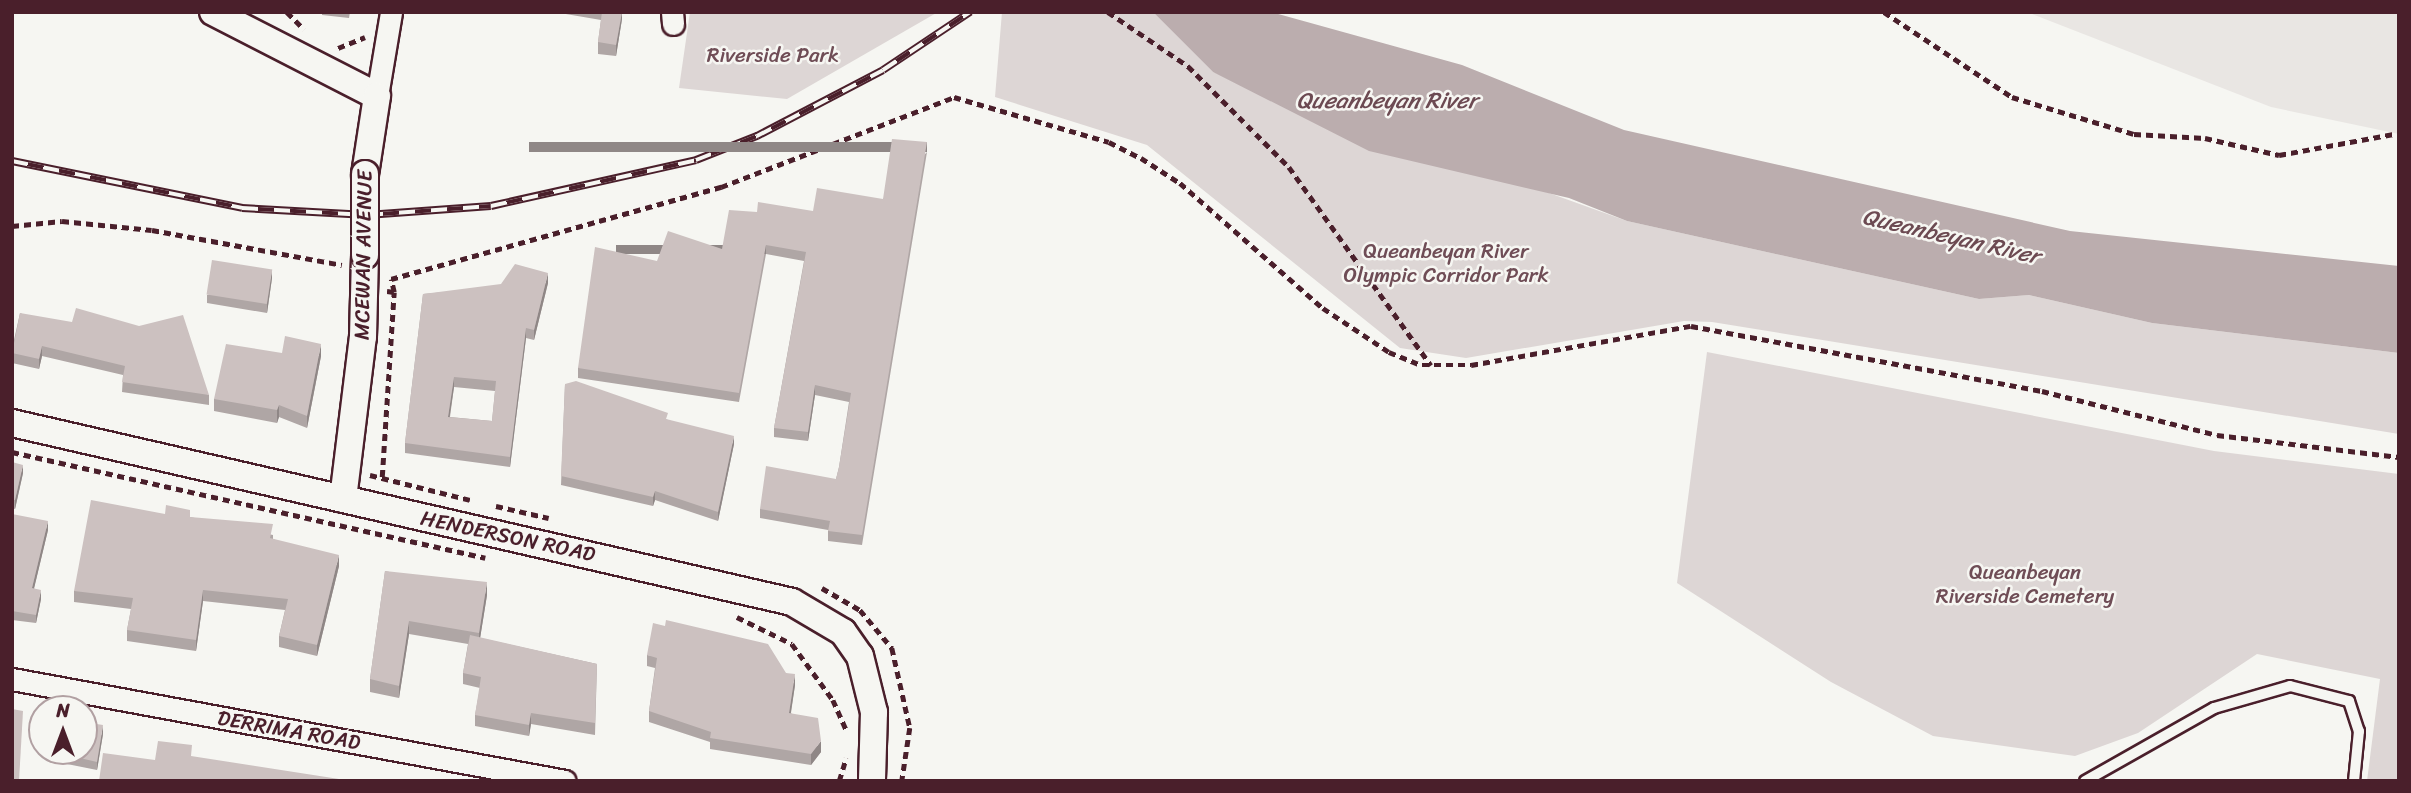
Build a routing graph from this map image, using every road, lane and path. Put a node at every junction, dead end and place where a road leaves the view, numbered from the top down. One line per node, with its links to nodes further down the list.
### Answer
1 (213, 12): 9 (street)
2 (287, 12): 7 (path)
3 (391, 12): 9 (street, MCEWAN AVENUE)
4 (1108, 12): 14 (path)
5 (1884, 12): 10 (path)
6 (373, 29): 8 (path)
7 (315, 39)
8 (327, 44)
9 (377, 96): 12 (street, MCEWAN AVENUE, bridge)
10 (2399, 132)
11 (12, 226): 12 (path)
12 (365, 290): 13 (path); 19 (street, MCEWAN AVENUE)
13 (394, 292): 14 (path); 18 (path)
14 (1432, 366): 17 (path)
15 (12, 422): 19 (street, HENDERSON ROAD)
16 (12, 453): 20 (path)
17 (2399, 457)
18 (382, 477)
19 (343, 499): 25 (street, HENDERSON ROAD)
20 (493, 551)
21 (728, 614): 24 (path)
22 (12, 679): 23 (street, DERRIMA ROAD)
23 (565, 781)
24 (839, 781)
25 (872, 781)
26 (2085, 781): 27 (lane)
27 (2354, 781)

